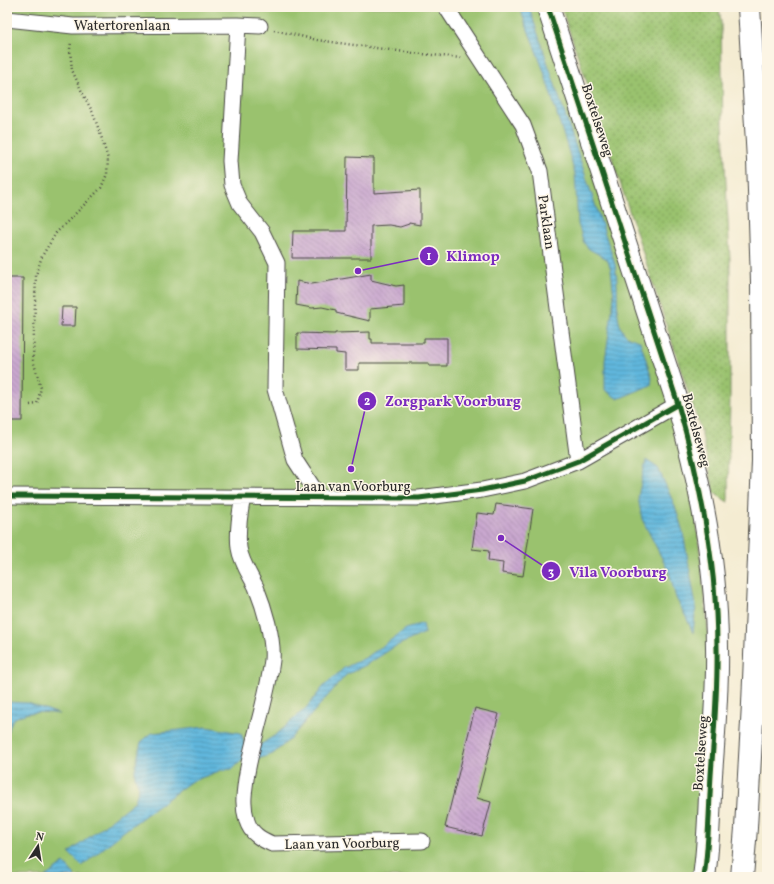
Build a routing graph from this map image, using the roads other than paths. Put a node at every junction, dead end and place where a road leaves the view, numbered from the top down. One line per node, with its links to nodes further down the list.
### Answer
1 (446, 7): 8 (street, Parklaan)
2 (548, 7): 7 (main road, Boxtelseweg)
3 (749, 7): 14 (main road)
4 (7, 19): 5 (street, Watertorenlaan)
5 (238, 25): 6 (street, Watertorenlaan); 11 (street)
6 (260, 26)
7 (678, 404): 8 (street, Laan van Voorburg); 13 (main road, Boxtelseweg)
8 (578, 461): 11 (street, Laan van Voorburg)
9 (7, 496): 10 (street, Laan van Voorburg)
10 (242, 497): 11 (street, Laan van Voorburg); 12 (street, Laan van Voorburg)
11 (320, 498)
12 (422, 841)
13 (704, 877)
14 (742, 877)

